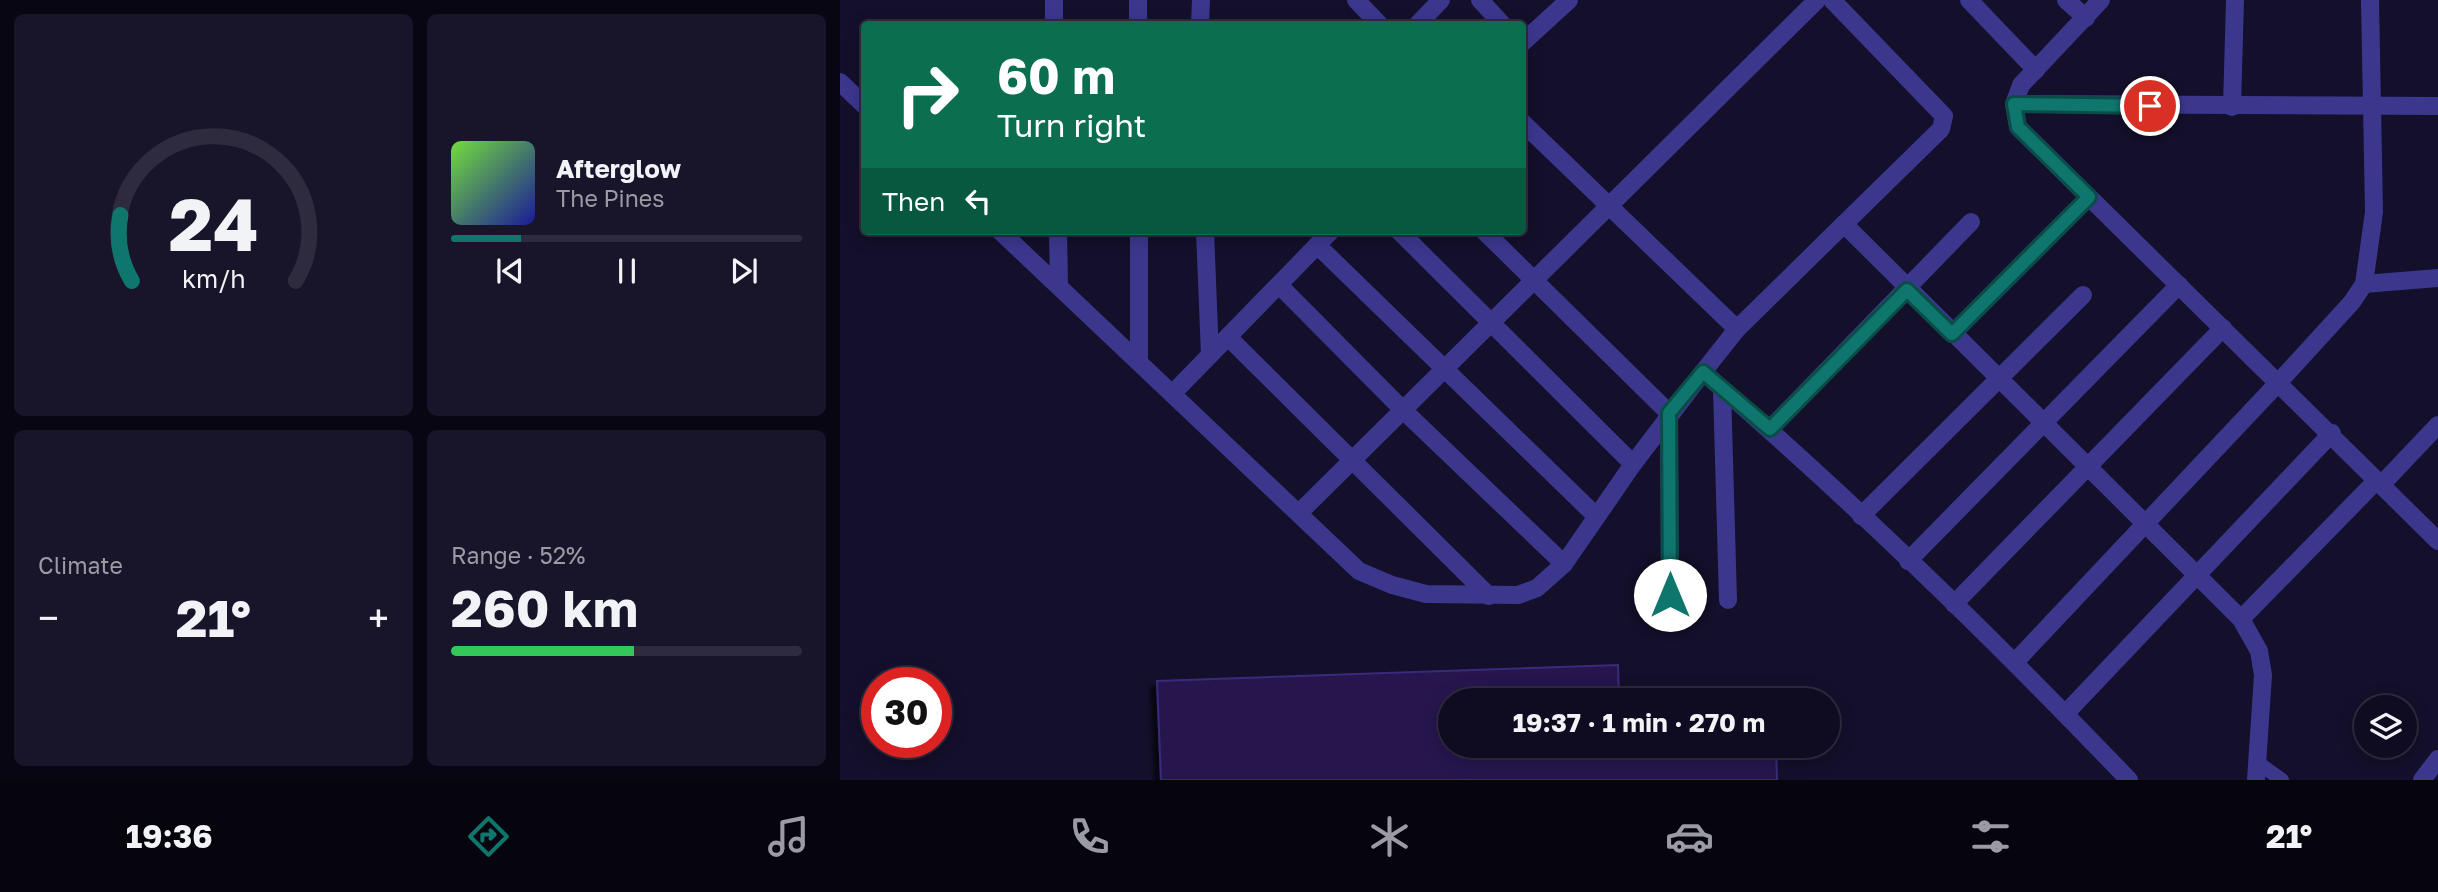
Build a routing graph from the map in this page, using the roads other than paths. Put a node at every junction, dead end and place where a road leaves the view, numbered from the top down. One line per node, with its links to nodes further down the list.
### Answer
1 (1054, 0): 16 (street)
2 (1138, 0): 17 (street)
3 (1201, 0): 18 (street)
4 (1356, 0): 19 (street)
5 (1441, 0): 20 (street)
6 (1480, 0): 21 (street)
7 (1569, 0): 22 (street)
8 (1817, 0): 32 (street)
9 (1832, 0): 34 (street)
10 (1969, 0): 23 (street)
11 (2066, 0): 15 (street)
12 (2101, 0): 15 (street)
13 (2235, 0): 28 (street)
14 (2370, 0): 29 (street)
15 (2086, 18): 23 (street)
16 (1054, 21)
17 (1139, 21)
18 (1200, 21)
19 (1375, 21)
20 (1421, 21)
21 (1499, 21)
22 (1526, 39)
23 (2036, 70): 26 (street)
24 (840, 82): 25 (street)
25 (861, 102)
26 (2014, 104): 28 (street); 31 (street)
27 (2438, 106): 29 (street)
28 (2232, 107): 29 (street)
29 (2373, 108): 45 (street)
30 (1526, 126): 32 (street)
31 (2089, 197): 47 (street); 54 (street)
32 (1610, 206): 44 (street); 53 (street)
33 (1971, 222): 49 (street)
34 (1844, 224): 49 (street); 53 (street)
35 (1004, 235): 48 (street)
36 (1058, 235): 48 (street)
37 (1139, 235): 57 (street)
38 (1205, 235): 56 (street)
39 (1327, 235): 42 (street)
40 (1403, 235): 51 (street)
41 (1488, 235): 44 (street)
42 (1317, 245): 46 (street); 58 (street)
43 (2438, 278): 45 (street)
44 (1534, 281): 51 (street); 65 (street)
45 (2364, 284): 61 (street)
46 (1279, 285): 55 (street); 64 (street)
47 (2179, 285): 52 (street); 66 (street)
48 (1059, 286): 57 (street)
49 (1907, 290): 54 (street); 68 (street)
50 (2082, 295): 60 (street)
51 (1490, 324): 58 (street); 71 (street)
52 (2223, 328): 61 (street); 72 (street)
53 (1737, 329): 59 (street)
54 (1952, 334): 60 (street)
55 (1227, 337): 56 (street); 70 (street)
56 (1210, 355): 63 (street)
57 (1139, 361): 63 (street)
58 (1444, 370): 64 (street); 75 (street)
59 (1703, 372): 62 (street); 65 (street)
60 (1998, 378): 66 (street); 76 (street)
61 (2278, 383): 69 (street); 77 (street)
62 (1722, 389): 68 (street); 84 (street)
63 (1173, 393): 74 (street)
64 (1404, 410): 70 (street); 80 (street)
65 (1669, 413): 71 (street); 82 (street)
66 (2044, 425): 72 (street); 79 (street)
67 (2438, 425): 73 (street)
68 (1770, 429): 76 (street)
69 (2332, 433): 73 (street); 81 (street)
70 (1353, 460): 74 (street); 83 (street)
71 (1633, 464): 75 (street)
72 (2089, 468): 77 (street); 85 (street)
73 (2380, 482): 78 (street); 86 (street)
74 (1299, 513): 83 (street)
75 (1595, 515): 80 (street)
76 (1861, 516): 79 (street)
77 (2145, 522): 81 (street); 87 (street)
78 (2438, 541)
79 (1908, 561): 85 (street)
80 (1564, 564): 83 (street)
81 (2200, 575): 86 (street); 88 (street)
82 (1670, 595)
83 (1489, 596)
84 (1728, 600)
85 (1954, 604): 87 (street)
86 (2241, 619): 90 (street)
87 (2015, 662): 88 (street)
88 (2065, 714): 91 (street)
89 (2438, 759): 93 (street)
90 (2257, 771): 92 (lane)
91 (2129, 780)
92 (2282, 780)
93 (2422, 780)

